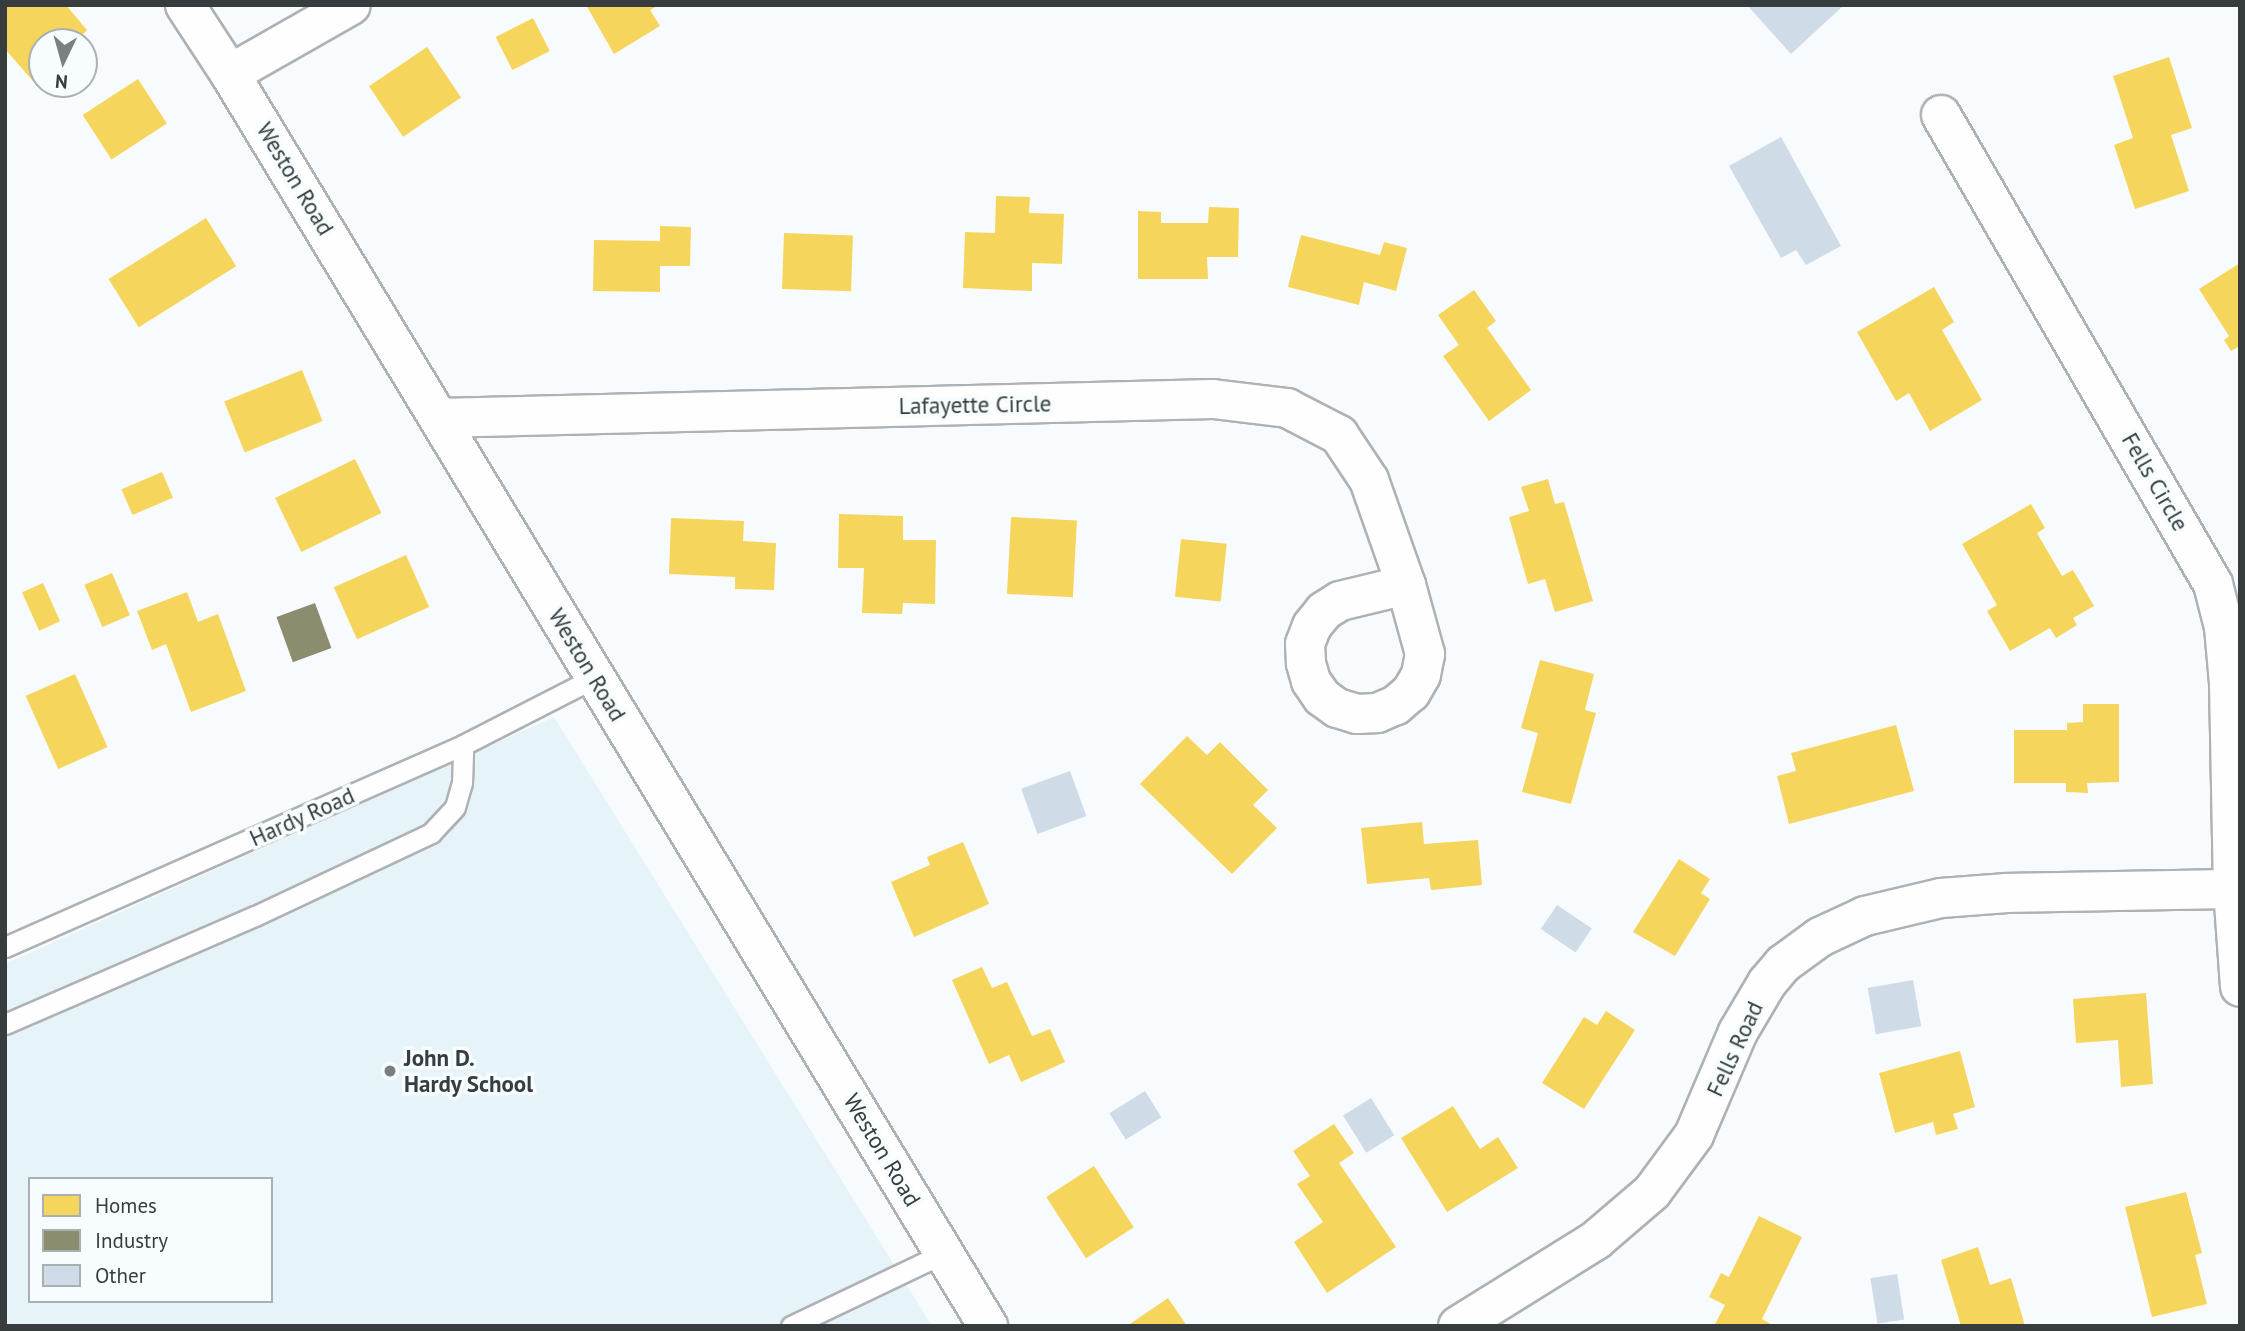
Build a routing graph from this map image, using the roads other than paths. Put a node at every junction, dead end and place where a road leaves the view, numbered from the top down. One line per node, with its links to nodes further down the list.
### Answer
1 (185, 5): 3 (street, Weston Road)
2 (351, 5): 3 (street)
3 (230, 74): 5 (street, Weston Road)
4 (1941, 115): 9 (street, Fells Circle)
5 (439, 418): 6 (street, Lafayette Circle); 7 (street, Weston Road)
6 (1406, 585)
7 (594, 678): 8 (lane, Hardy Road); 13 (street, Weston Road)
8 (463, 746): 10 (lane, Hardy Road); 12 (lane)
9 (2236, 889): 11 (street, Fells Circle); 16 (street, Fells Road)
10 (5, 947)
11 (2240, 987)
12 (5, 1024)
13 (944, 1252): 14 (lane); 15 (street, Weston Road)
14 (790, 1326)
15 (988, 1326)
16 (1458, 1326)

